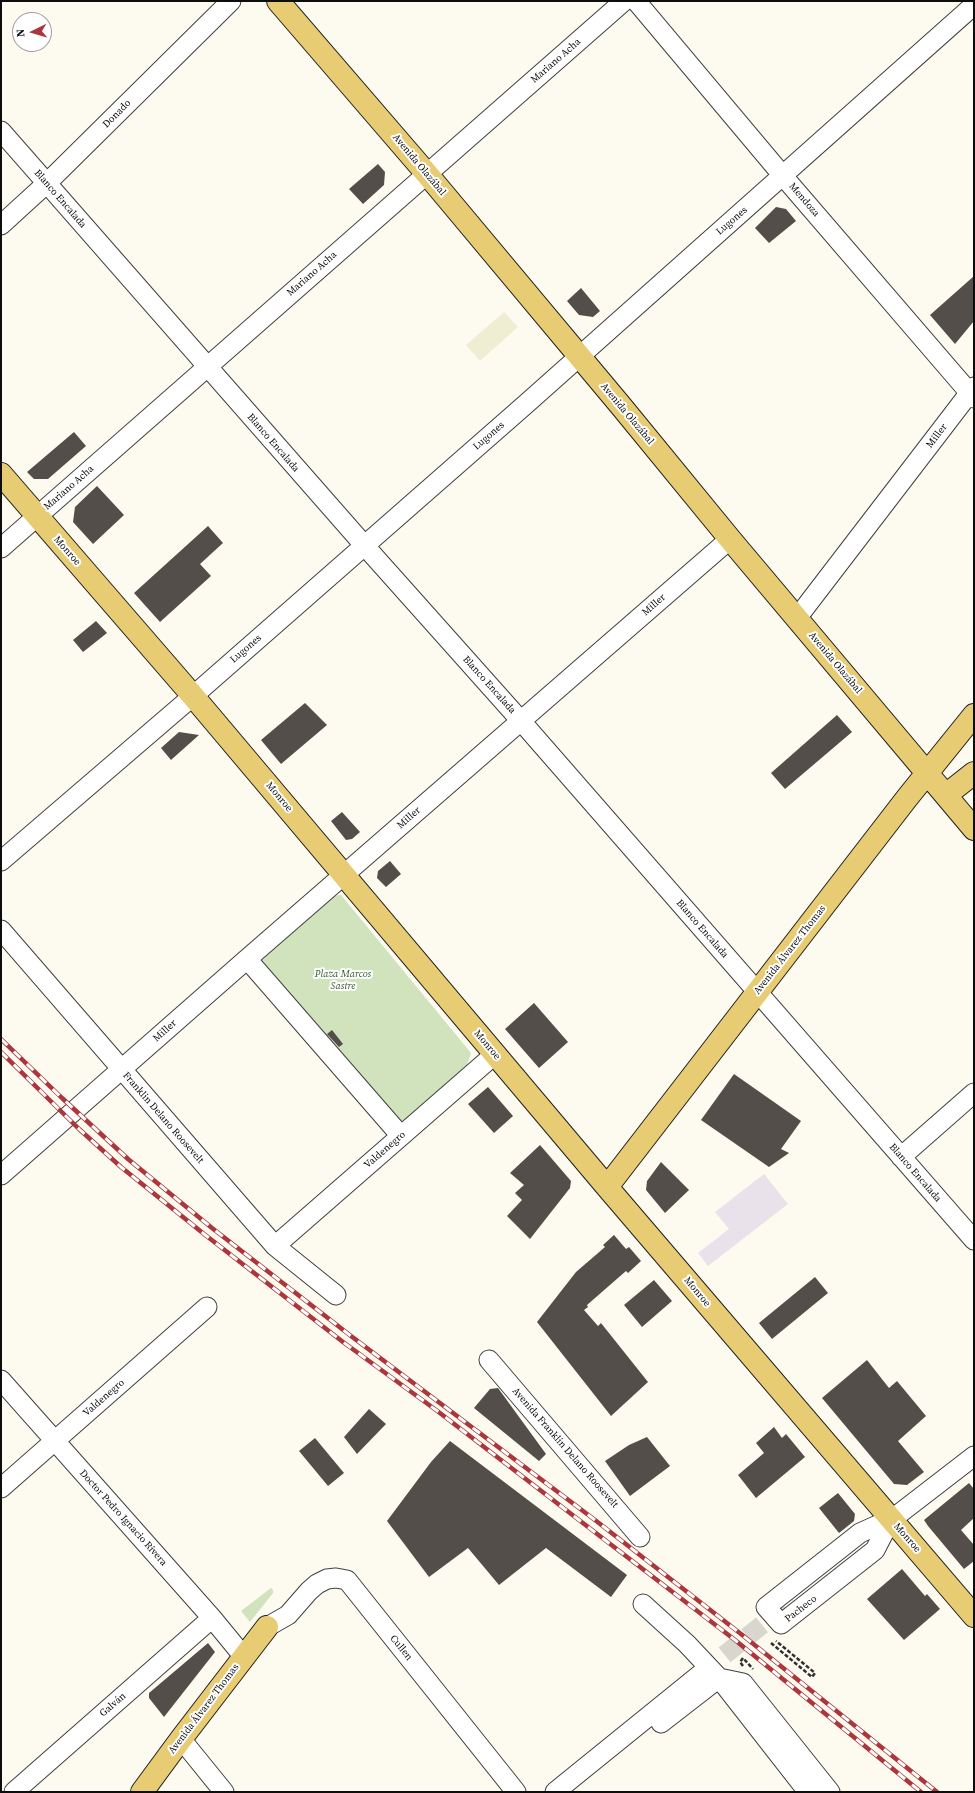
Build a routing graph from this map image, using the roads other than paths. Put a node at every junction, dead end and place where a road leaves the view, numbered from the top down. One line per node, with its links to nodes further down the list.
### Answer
1 (231, 1): 9 (street, Donado)
2 (278, 1): 7 (main road, Avenida Olazábal)
3 (624, 1): 7 (street, Mariano Acha)
4 (636, 1): 8 (street, Mendoza)
5 (974, 5): 8 (street, Lugones)
6 (1, 131): 9 (street, Blanco Encalada)
7 (427, 174): 11 (main road, Avenida Olazábal); 12 (street, Mariano Acha)
8 (783, 176): 11 (street, Lugones); 13 (street, Mendoza)
9 (47, 183): 10 (street, Donado); 12 (street, Blanco Encalada)
10 (1, 225)
11 (579, 356): 16 (main road, Avenida Olazábal); 17 (street, Lugones)
12 (207, 367): 15 (street, Mariano Acha); 17 (street, Blanco Encalada)
13 (973, 392): 19 (street, Miller)
14 (1, 474): 15 (main road, Monroe)
15 (37, 516): 18 (street, Mariano Acha); 20 (main road, Monroe)
16 (730, 539): 19 (main road, Avenida Olazábal); 22 (street, Miller)
17 (364, 545): 20 (street, Lugones); 22 (street, Blanco Encalada)
18 (1, 548)
19 (797, 618): 23 (main road, Avenida Olazábal)
20 (193, 696): 27 (street, Lugones); 28 (main road, Monroe)
21 (974, 715): 23 (main road, Avenida Álvarez Thomas)
22 (521, 721): 28 (street, Miller); 31 (street, Blanco Encalada)
23 (927, 772): 25 (main road, Avenida Olazábal); 31 (main road, Avenida Álvarez Thomas)
24 (974, 773): 25 (main road)
25 (946, 795): 26 (main road, Avenida Olazábal)
26 (974, 829)
27 (1, 862)
28 (344, 874): 30 (street, Miller); 32 (main road, Monroe)
29 (1, 930): 33 (street, Franklin Delano Roosevelt)
30 (246, 959): 33 (street, Miller); 35 (street)
31 (758, 992): 36 (street, Blanco Encalada); 38 (main road, Avenida Álvarez Thomas)
32 (494, 1054): 35 (street, Valdenegro); 38 (main road, Monroe)
33 (122, 1069): 37 (street, Miller); 40 (street, Franklin Delano Roosevelt)
34 (974, 1093): 36 (street)
35 (401, 1136): 40 (street, Valdenegro)
36 (901, 1157): 39 (street, Blanco Encalada)
37 (1, 1175)
38 (607, 1187): 48 (main road, Monroe)
39 (974, 1240)
40 (275, 1246): 41 (street, Franklin Delano Roosevelt)
41 (336, 1295)
42 (207, 1307): 45 (street, Valdenegro)
43 (489, 1360): 49 (street, Avenida Franklin Delano Roosevelt)
44 (1, 1380): 45 (street, Doctor Pedro Ignacio Rivera)
45 (55, 1441): 47 (street, Valdenegro); 53 (street, Doctor Pedro Ignacio Rivera)
46 (974, 1456): 48 (street, Pacheco)
47 (1, 1488)
48 (891, 1519): 50 (street, Pacheco); 52 (main road, Monroe); 55 (street, Pacheco)
49 (640, 1536)
50 (793, 1600)
51 (643, 1604): 57 (street)
52 (974, 1616)
53 (212, 1618): 56 (street, Doctor Pedro Ignacio Rivera); 60 (street, Galván)
54 (267, 1627): 56 (main road, Avenida Álvarez Thomas); 63 (street, Cullen)
55 (779, 1632)
56 (244, 1657): 58 (main road, Avenida Álvarez Thomas)
57 (707, 1670): 59 (street); 59 (street); 65 (street); 66 (street)
58 (181, 1739): 61 (main road, Avenida Álvarez Thomas); 62 (street)
59 (596, 1760): 64 (street)
60 (14, 1792)
61 (142, 1792)
62 (224, 1792)
63 (516, 1792)
64 (555, 1792)
65 (808, 1792)
66 (830, 1792)

